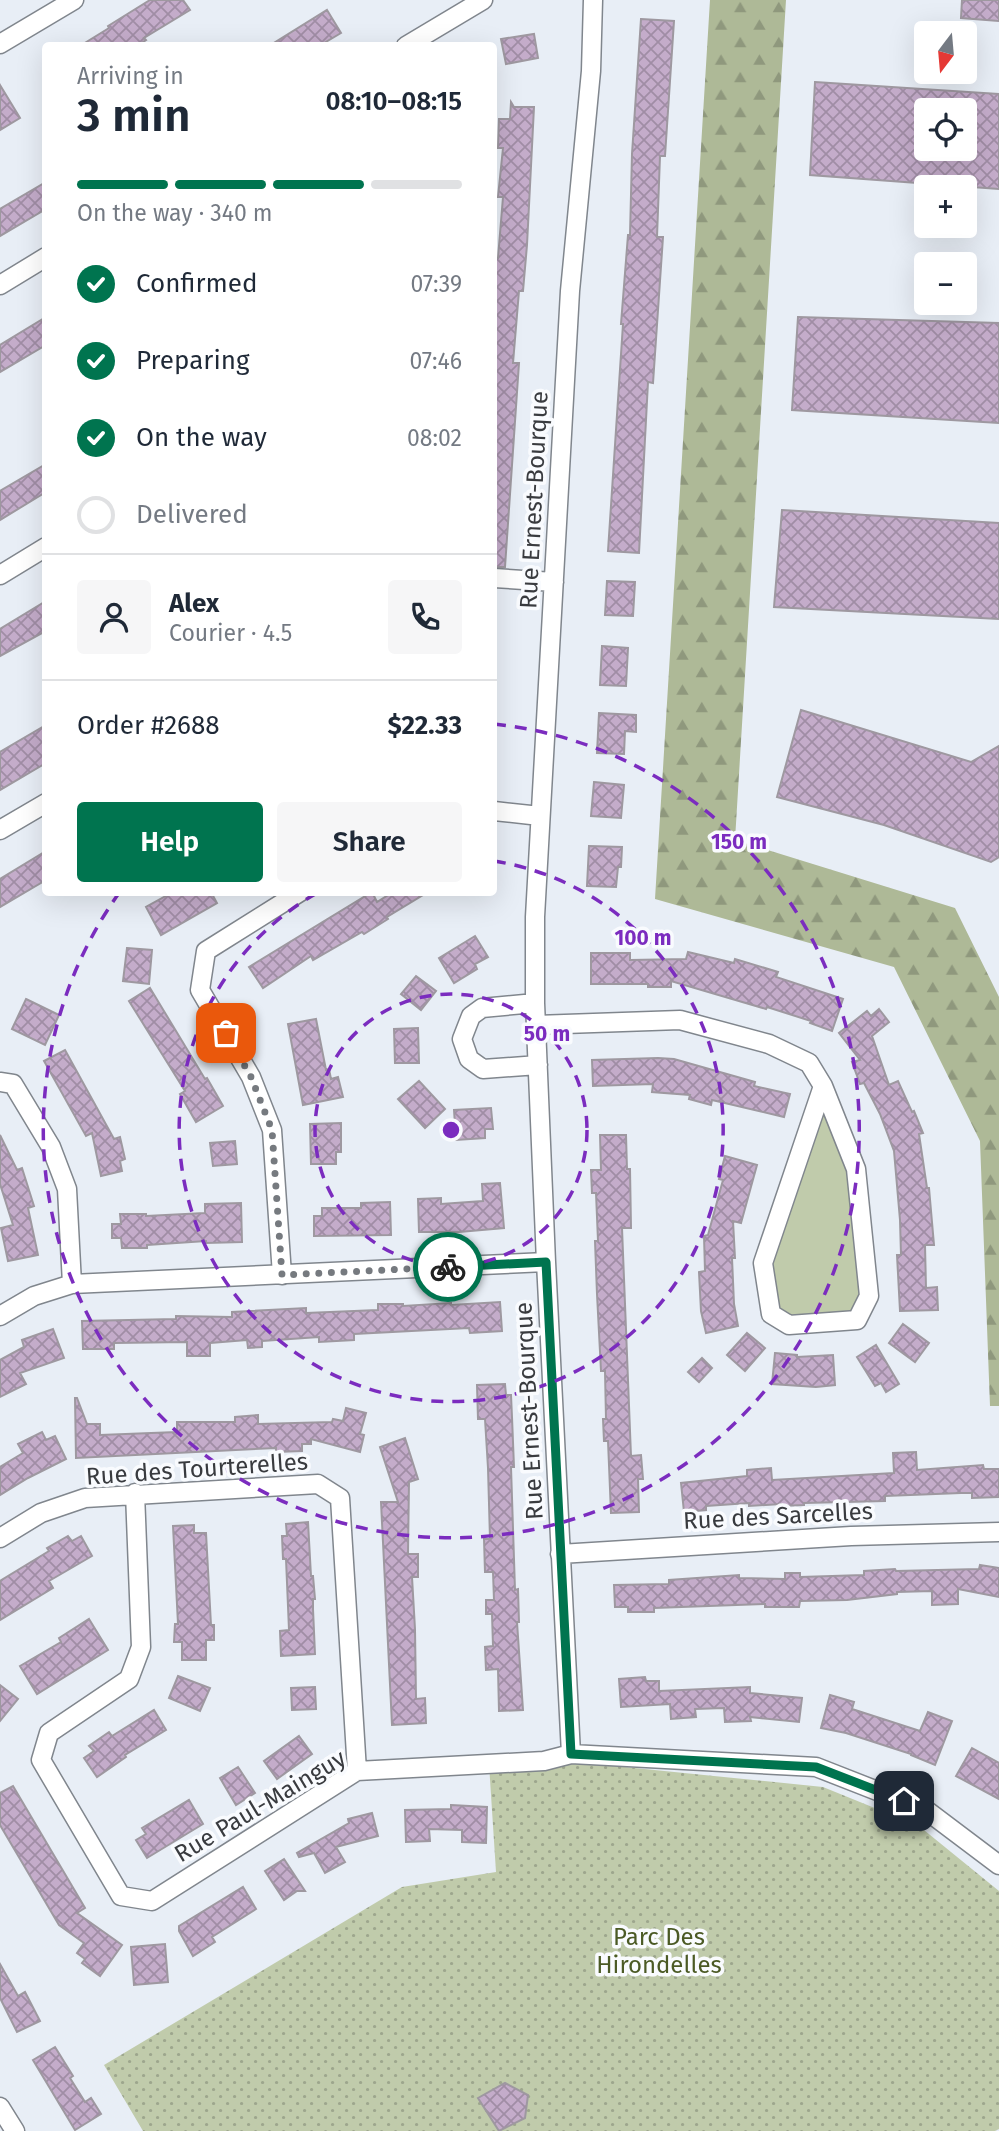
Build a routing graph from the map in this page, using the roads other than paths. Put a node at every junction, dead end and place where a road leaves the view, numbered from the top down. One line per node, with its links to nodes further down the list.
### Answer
1 (74, 0): 5 (street)
2 (483, 0): 4 (street)
3 (593, 0): 11 (street, Rue Ernest-Bourque)
4 (413, 42)
5 (0, 44)
6 (42, 259): 7 (street)
7 (0, 285)
8 (42, 549): 9 (street)
9 (0, 575)
10 (497, 578): 11 (street)
11 (554, 582): 14 (street, Rue Ernest-Bourque)
12 (42, 805): 15 (street)
13 (497, 811): 14 (street)
14 (540, 816): 17 (street, Rue Ernest-Bourque)
15 (0, 830)
16 (294, 896): 23 (street)
17 (535, 1003): 18 (street, Rue Ernest-Bourque); 19 (street)
18 (536, 1025): 19 (street, Rue Ernest-Bourque); 21 (street)
19 (538, 1065): 22 (street, Rue Ernest-Bourque)
20 (0, 1082): 24 (street)
21 (823, 1086): 21 (street)
22 (546, 1262): 23 (street); 29 (street, Rue Ernest-Bourque)
23 (282, 1275): 24 (street)
24 (72, 1284): 25 (street)
25 (0, 1315)
26 (135, 1493): 28 (street, Rue des Tourterelles); 31 (street, Rue des Tourterelles); 31 (street, Rue Paul-Mainguy)
27 (999, 1532): 29 (street, Rue des Sarcelles)
28 (0, 1538)
29 (561, 1554): 30 (street, Rue Ernest-Bourque)
30 (571, 1754): 31 (street, Rue Paul-Mainguy); 32 (street, Rue Paul-Mainguy)
31 (357, 1771)
32 (999, 1865)
33 (0, 2107): 34 (street)
34 (15, 2131)

